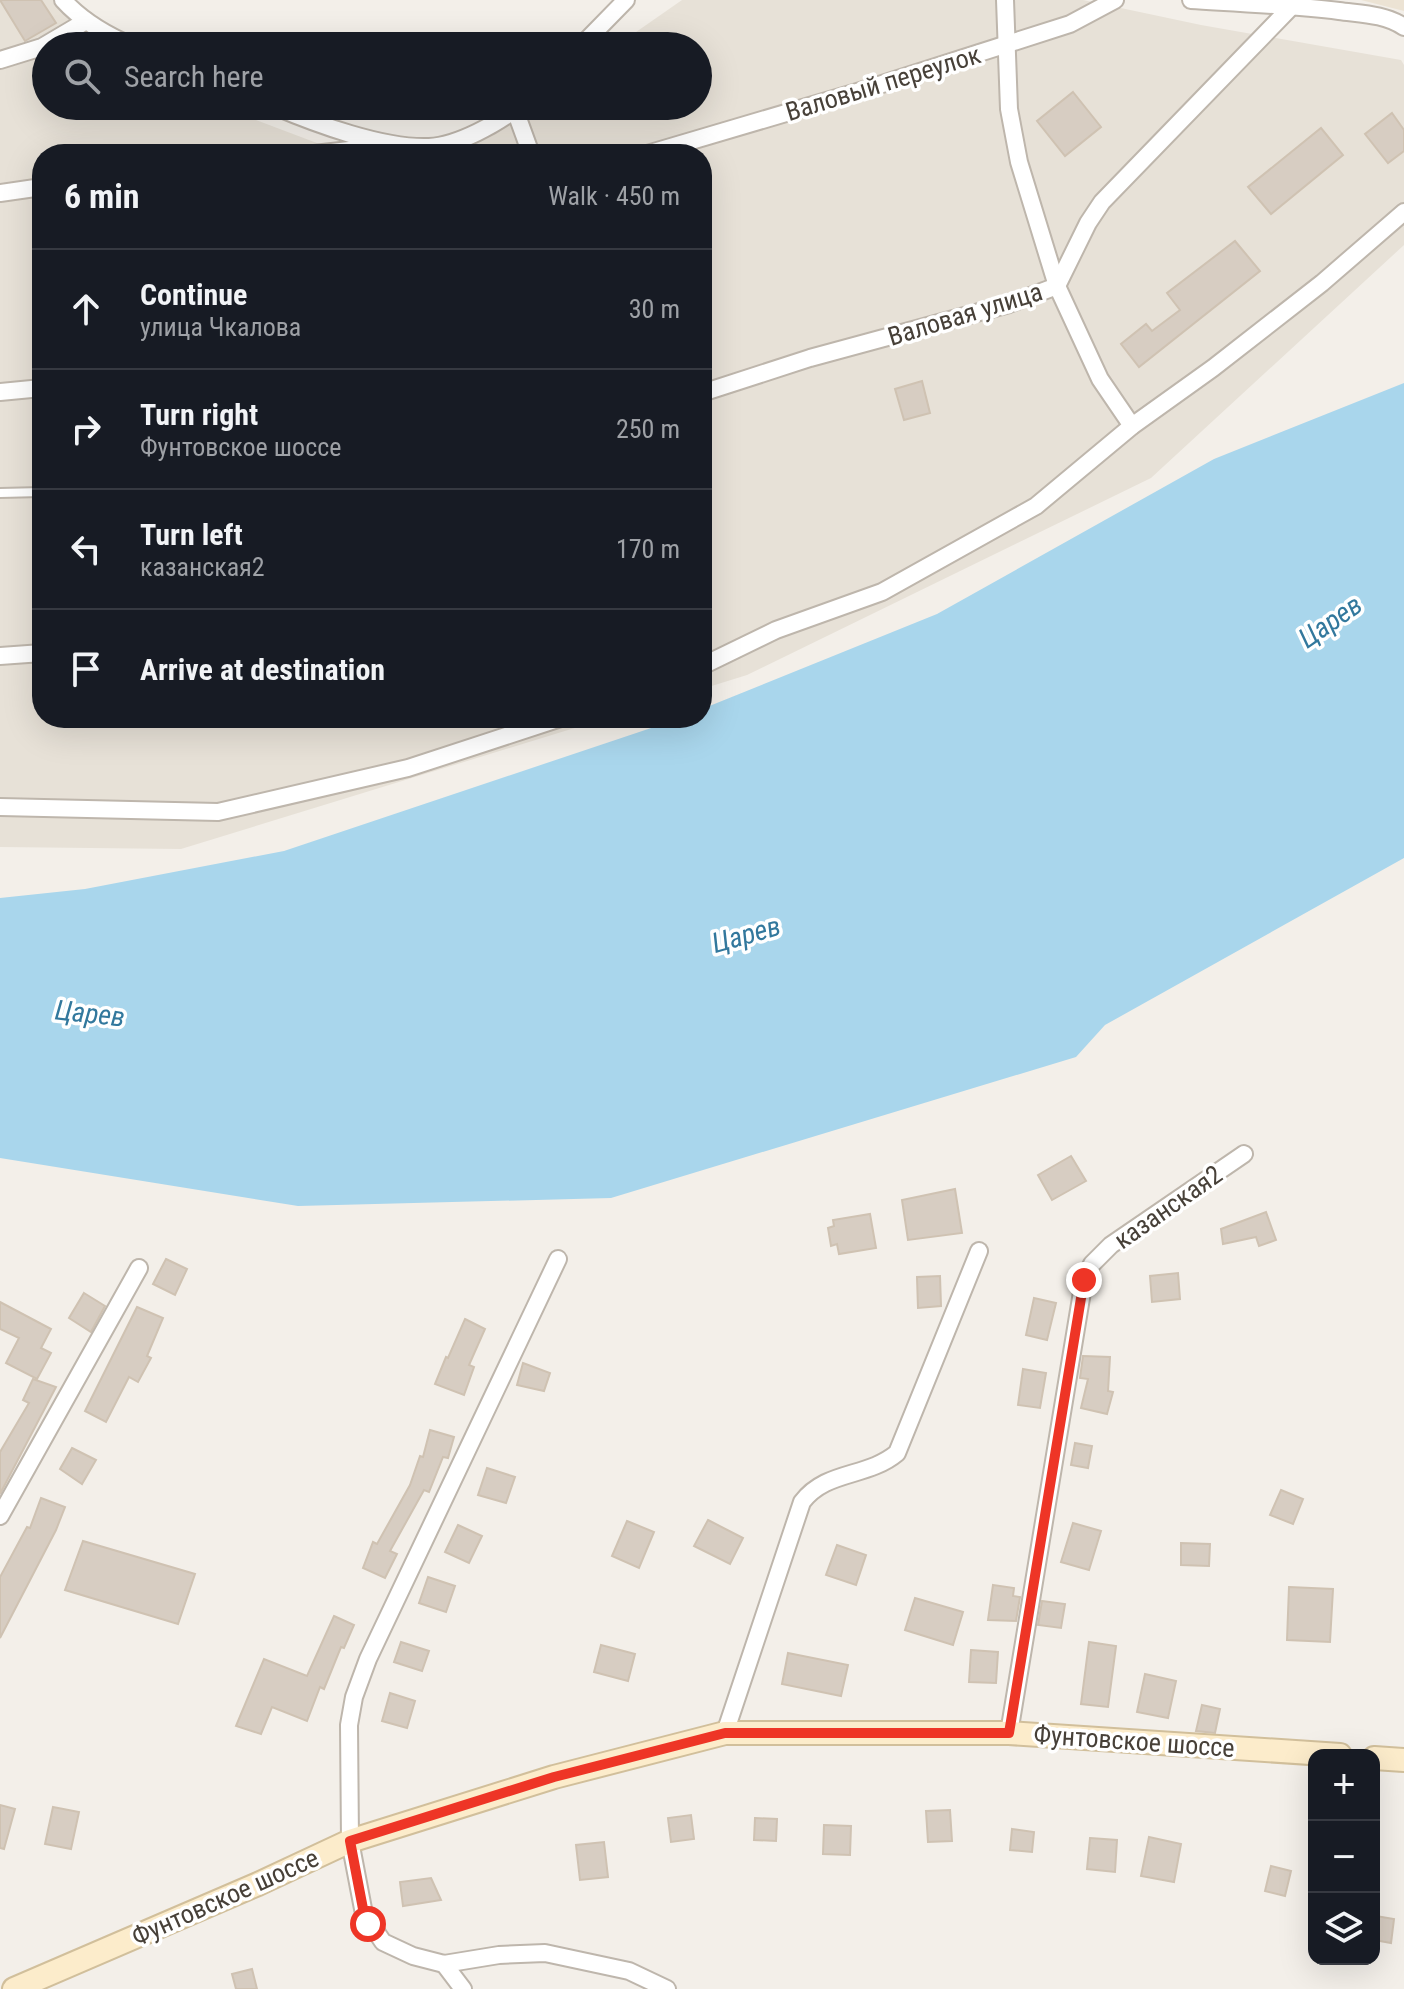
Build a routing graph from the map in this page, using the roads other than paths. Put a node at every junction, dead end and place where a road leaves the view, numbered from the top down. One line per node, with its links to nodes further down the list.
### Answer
1 (63, 0): 8 (street)
2 (626, 0): 12 (street)
3 (1005, 0): 13 (street)
4 (1115, 0): 13 (street, Валовый переулок)
5 (1191, 0): 6 (street)
6 (1204, 0): 7 (street)
7 (1293, 5): 9 (street); 26 (street, Валовая улица)
8 (86, 21): 10 (street); 11 (street)
9 (1404, 27)
10 (67, 32)
11 (103, 32)
12 (595, 32)
13 (1007, 45): 22 (street, Валовый переулок); 26 (street)
14 (32, 50): 15 (street)
15 (0, 60)
16 (311, 120): 19 (street)
17 (496, 120): 20 (street)
18 (521, 120): 21 (street)
19 (392, 144)
20 (444, 144)
21 (528, 144)
22 (680, 144)
23 (32, 188): 24 (street)
24 (0, 193)
25 (1404, 212): 30 (street)
26 (1057, 286): 28 (street, Валовая улица); 30 (street)
27 (32, 389): 29 (street)
28 (712, 390)
29 (0, 392)
30 (1132, 426): 35 (street)
31 (32, 492): 32 (lane)
32 (0, 493)
33 (32, 654): 34 (street)
34 (0, 656)
35 (712, 658)
36 (530, 728): 37 (street)
37 (0, 807)
38 (1244, 1154): 44 (street, казанская2)
39 (979, 1251): 43 (street)
40 (558, 1259): 48 (street)
41 (139, 1268): 42 (street)
42 (0, 1516)
43 (725, 1733): 44 (street, Фунтовское шоссе); 48 (street, Фунтовское шоссе)
44 (1009, 1733): 45 (street, Фунтовское шоссе)
45 (1308, 1753)
46 (1380, 1758): 47 (street)
47 (1404, 1760)
48 (350, 1841): 49 (street); 50 (street, Фунтовское шоссе)
49 (444, 1964): 51 (street); 52 (street)
50 (14, 1989)
51 (463, 1989)
52 (667, 1989)

